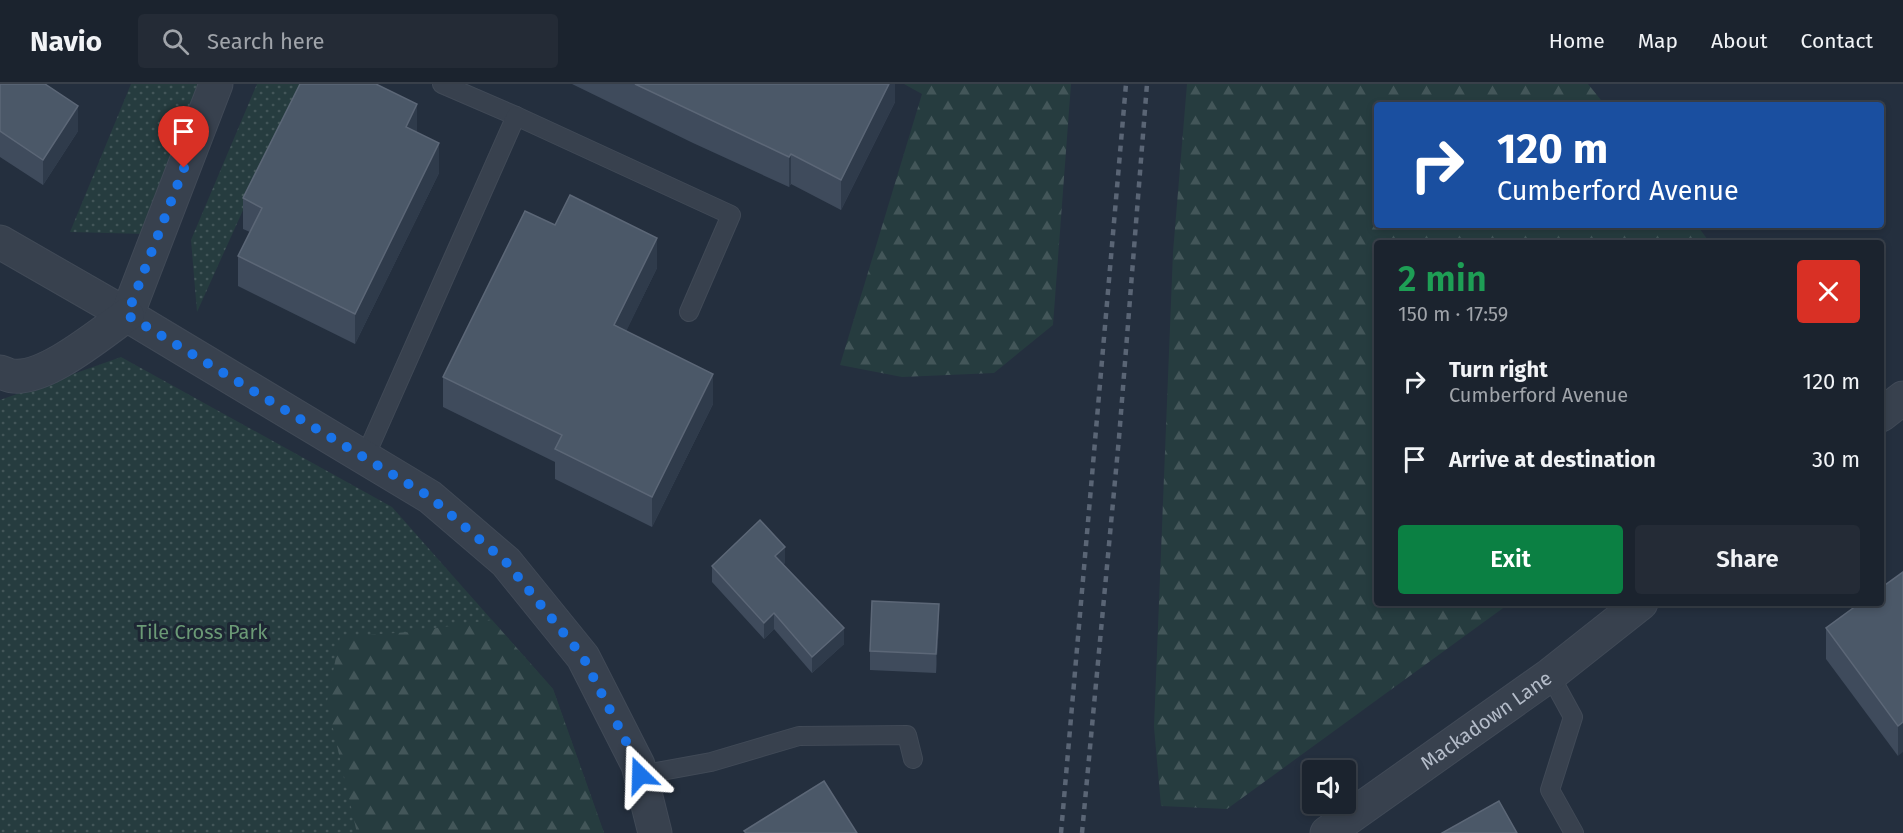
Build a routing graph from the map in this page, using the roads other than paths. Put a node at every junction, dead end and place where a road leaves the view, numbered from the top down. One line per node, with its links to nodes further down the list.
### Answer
1 (216, 84): 6 (street)
2 (442, 84): 3 (lane)
3 (516, 116): 5 (lane); 10 (lane)
4 (0, 242): 6 (street)
5 (689, 312)
6 (127, 315): 7 (street); 10 (street)
7 (0, 372)
8 (1903, 398): 9 (street)
9 (1884, 413)
10 (365, 457): 14 (street)
11 (1637, 606): 12 (street, Mackadown Lane)
12 (1550, 675): 16 (street, Mackadown Lane); 17 (lane)
13 (913, 759): 14 (lane)
14 (640, 775): 15 (street)
15 (655, 833)
16 (1327, 833)
17 (1574, 833)

